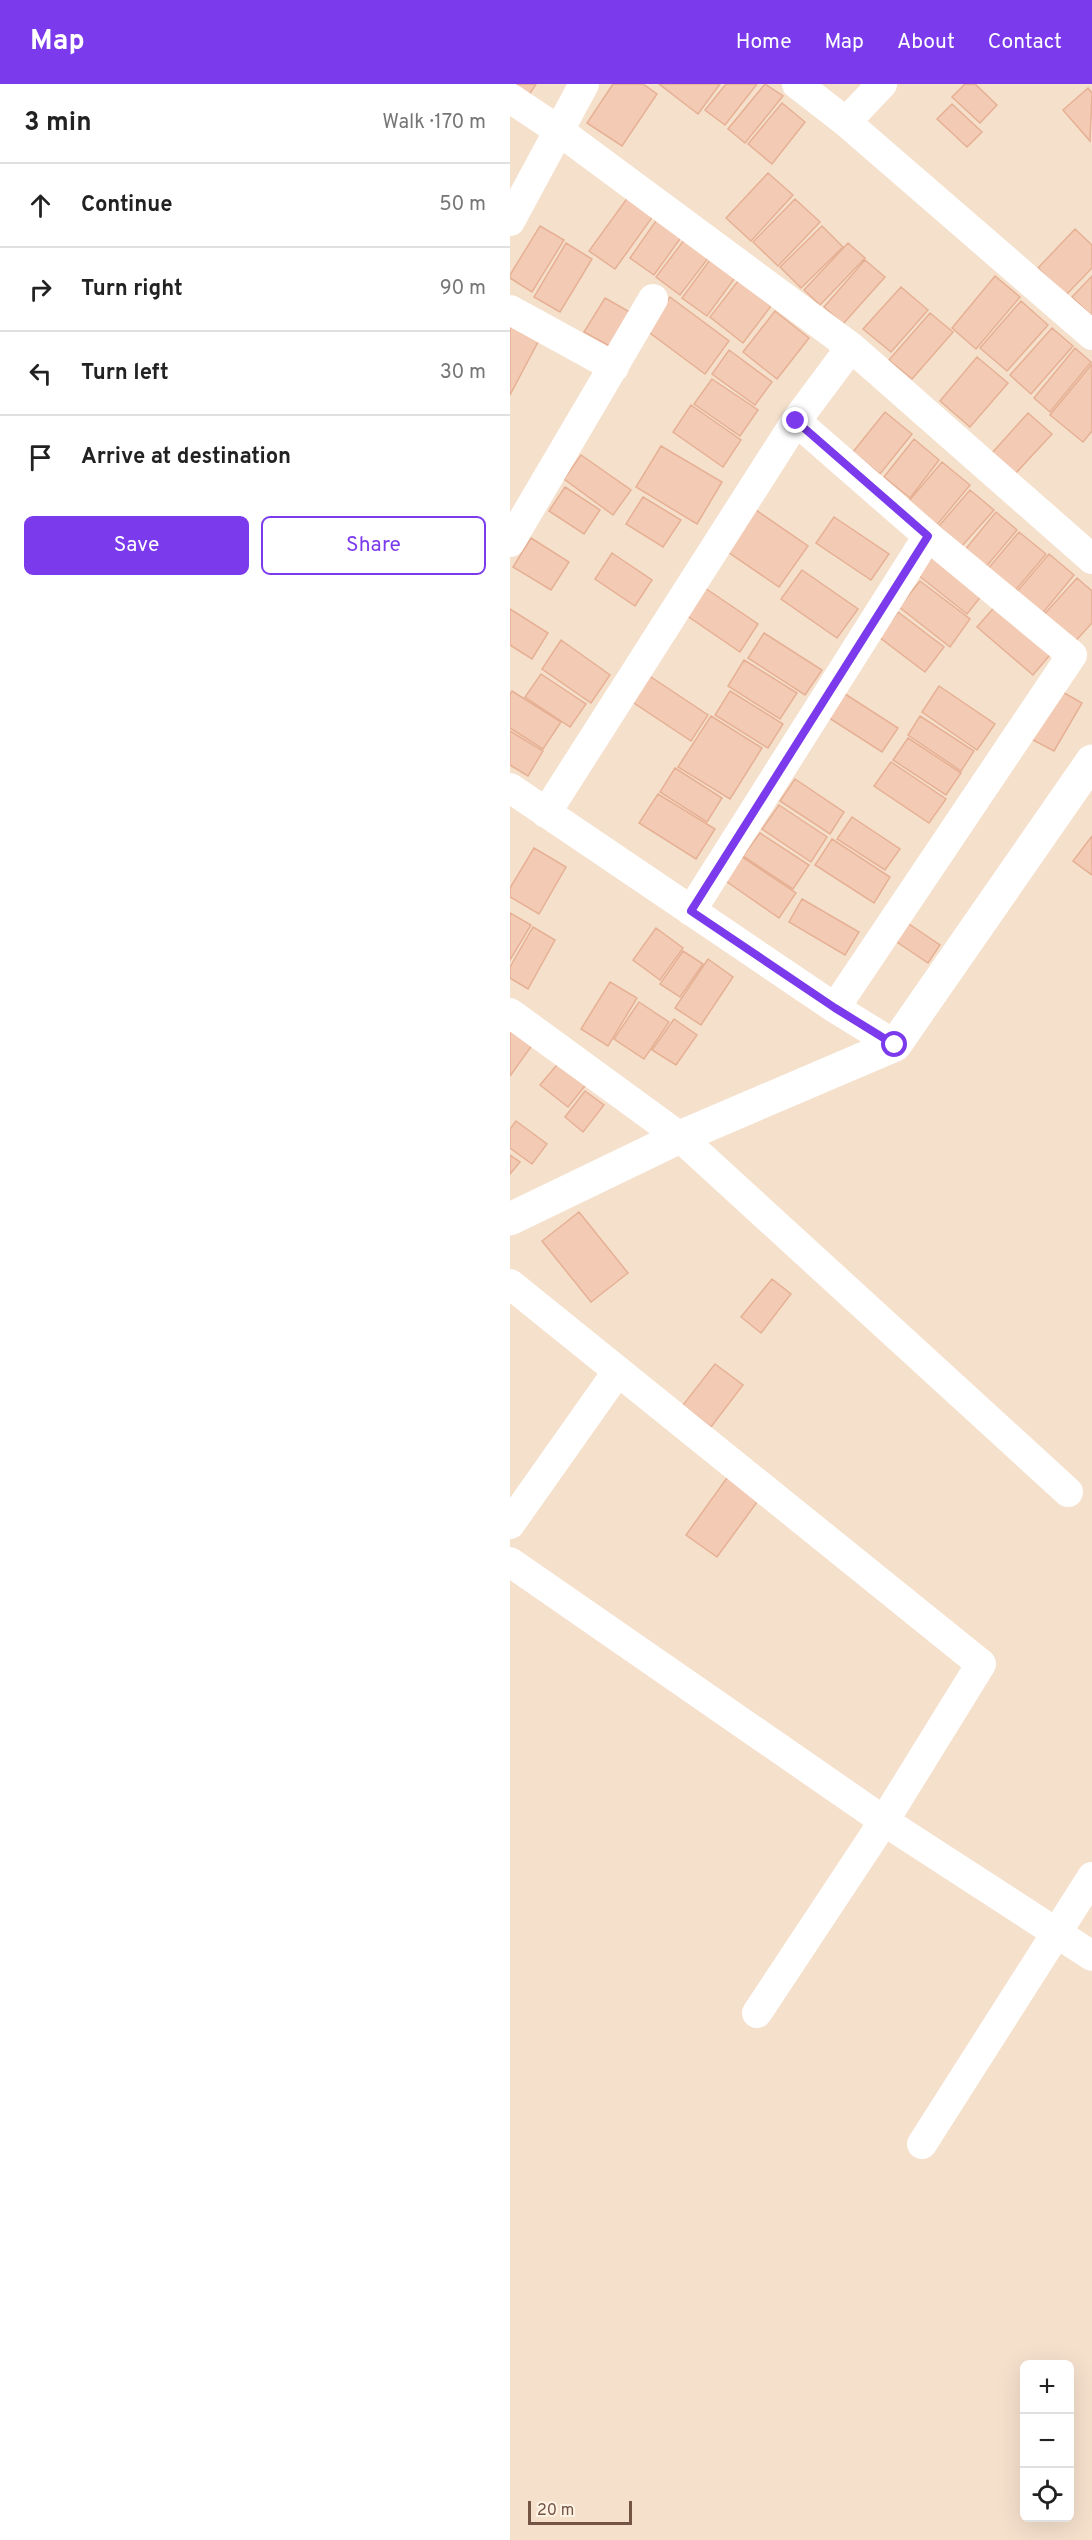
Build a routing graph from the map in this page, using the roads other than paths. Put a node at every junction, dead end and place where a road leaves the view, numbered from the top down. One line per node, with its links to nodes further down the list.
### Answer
1 (584, 84): 6 (street)
2 (798, 84): 5 (street)
3 (882, 84): 5 (street)
4 (510, 98): 6 (street)
5 (846, 122): 10 (street)
6 (558, 130): 7 (street); 11 (street)
7 (510, 221)
8 (653, 298): 12 (street)
9 (510, 310): 12 (street)
10 (1092, 335)
11 (851, 347): 13 (street); 16 (street)
12 (615, 367): 15 (street)
13 (796, 421): 14 (street); 19 (street)
14 (928, 536): 20 (street); 21 (street)
15 (510, 542)
16 (1092, 559)
17 (1092, 761): 23 (main road)
18 (510, 788): 19 (street)
19 (546, 813): 20 (street)
20 (691, 911): 21 (street)
21 (835, 1008): 23 (street)
22 (510, 1013): 24 (street)
23 (895, 1045): 24 (main road)
24 (680, 1137): 25 (main road); 28 (street)
25 (512, 1216)
26 (510, 1284): 27 (street)
27 (618, 1371): 29 (street); 31 (street)
28 (1068, 1492)
29 (510, 1524)
30 (510, 1562): 31 (street)
31 (884, 1821): 33 (street); 35 (street)
32 (1092, 1876): 33 (street)
33 (1057, 1933): 34 (street); 36 (street)
34 (1092, 1956)
35 (757, 2013)
36 (922, 2144)

